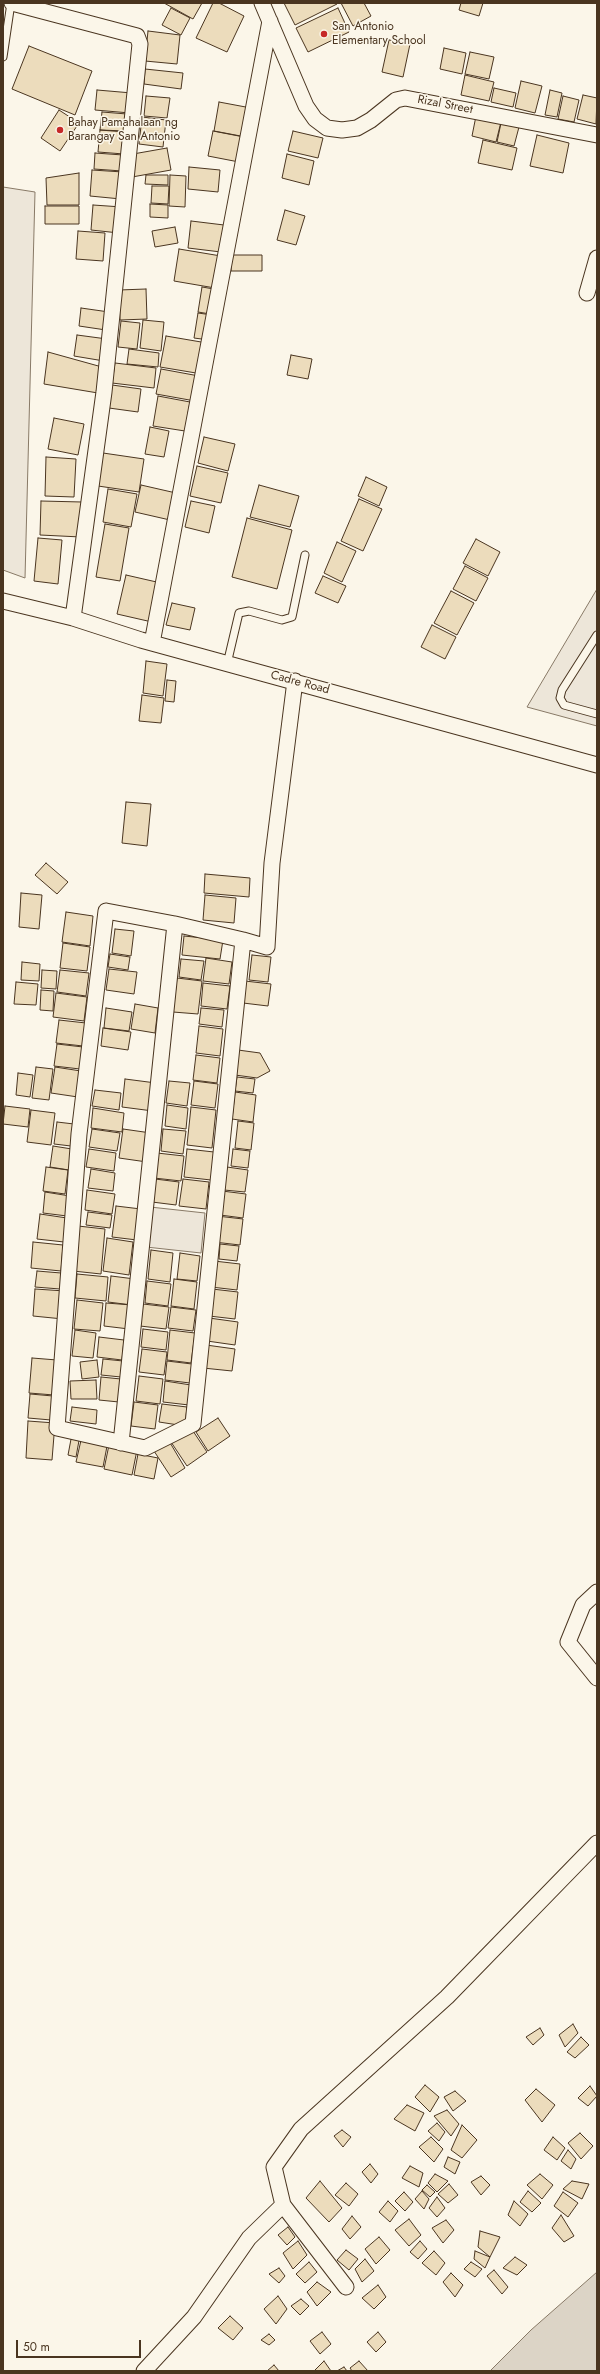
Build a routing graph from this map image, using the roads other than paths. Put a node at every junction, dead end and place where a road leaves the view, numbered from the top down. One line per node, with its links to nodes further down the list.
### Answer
1 (12, 3): 4 (lane); 10 (street)
2 (262, 3): 3 (street, Rizal Street)
3 (270, 21): 5 (street, Rizal Street); 12 (street)
4 (3, 57)
5 (597, 135)
6 (597, 258): 7 (street)
7 (587, 293)
8 (305, 555): 13 (lane)
9 (3, 601): 10 (street, Cadre Road)
10 (73, 618): 12 (street, Cadre Road)
11 (597, 635): 15 (lane)
12 (152, 643): 13 (street, Cadre Road)
13 (227, 664): 14 (street, Cadre Road)
14 (295, 681): 16 (street, Cadre Road); 18 (street)
15 (597, 714)
16 (597, 765)
17 (175, 924): 18 (street); 19 (street); 19 (street)
18 (243, 940): 19 (street)
19 (121, 1444)
20 (597, 1592): 21 (street)
21 (597, 1678)
22 (597, 1843): 23 (street)
23 (283, 2205): 24 (street); 25 (street)
24 (346, 2287)
25 (144, 2371)

